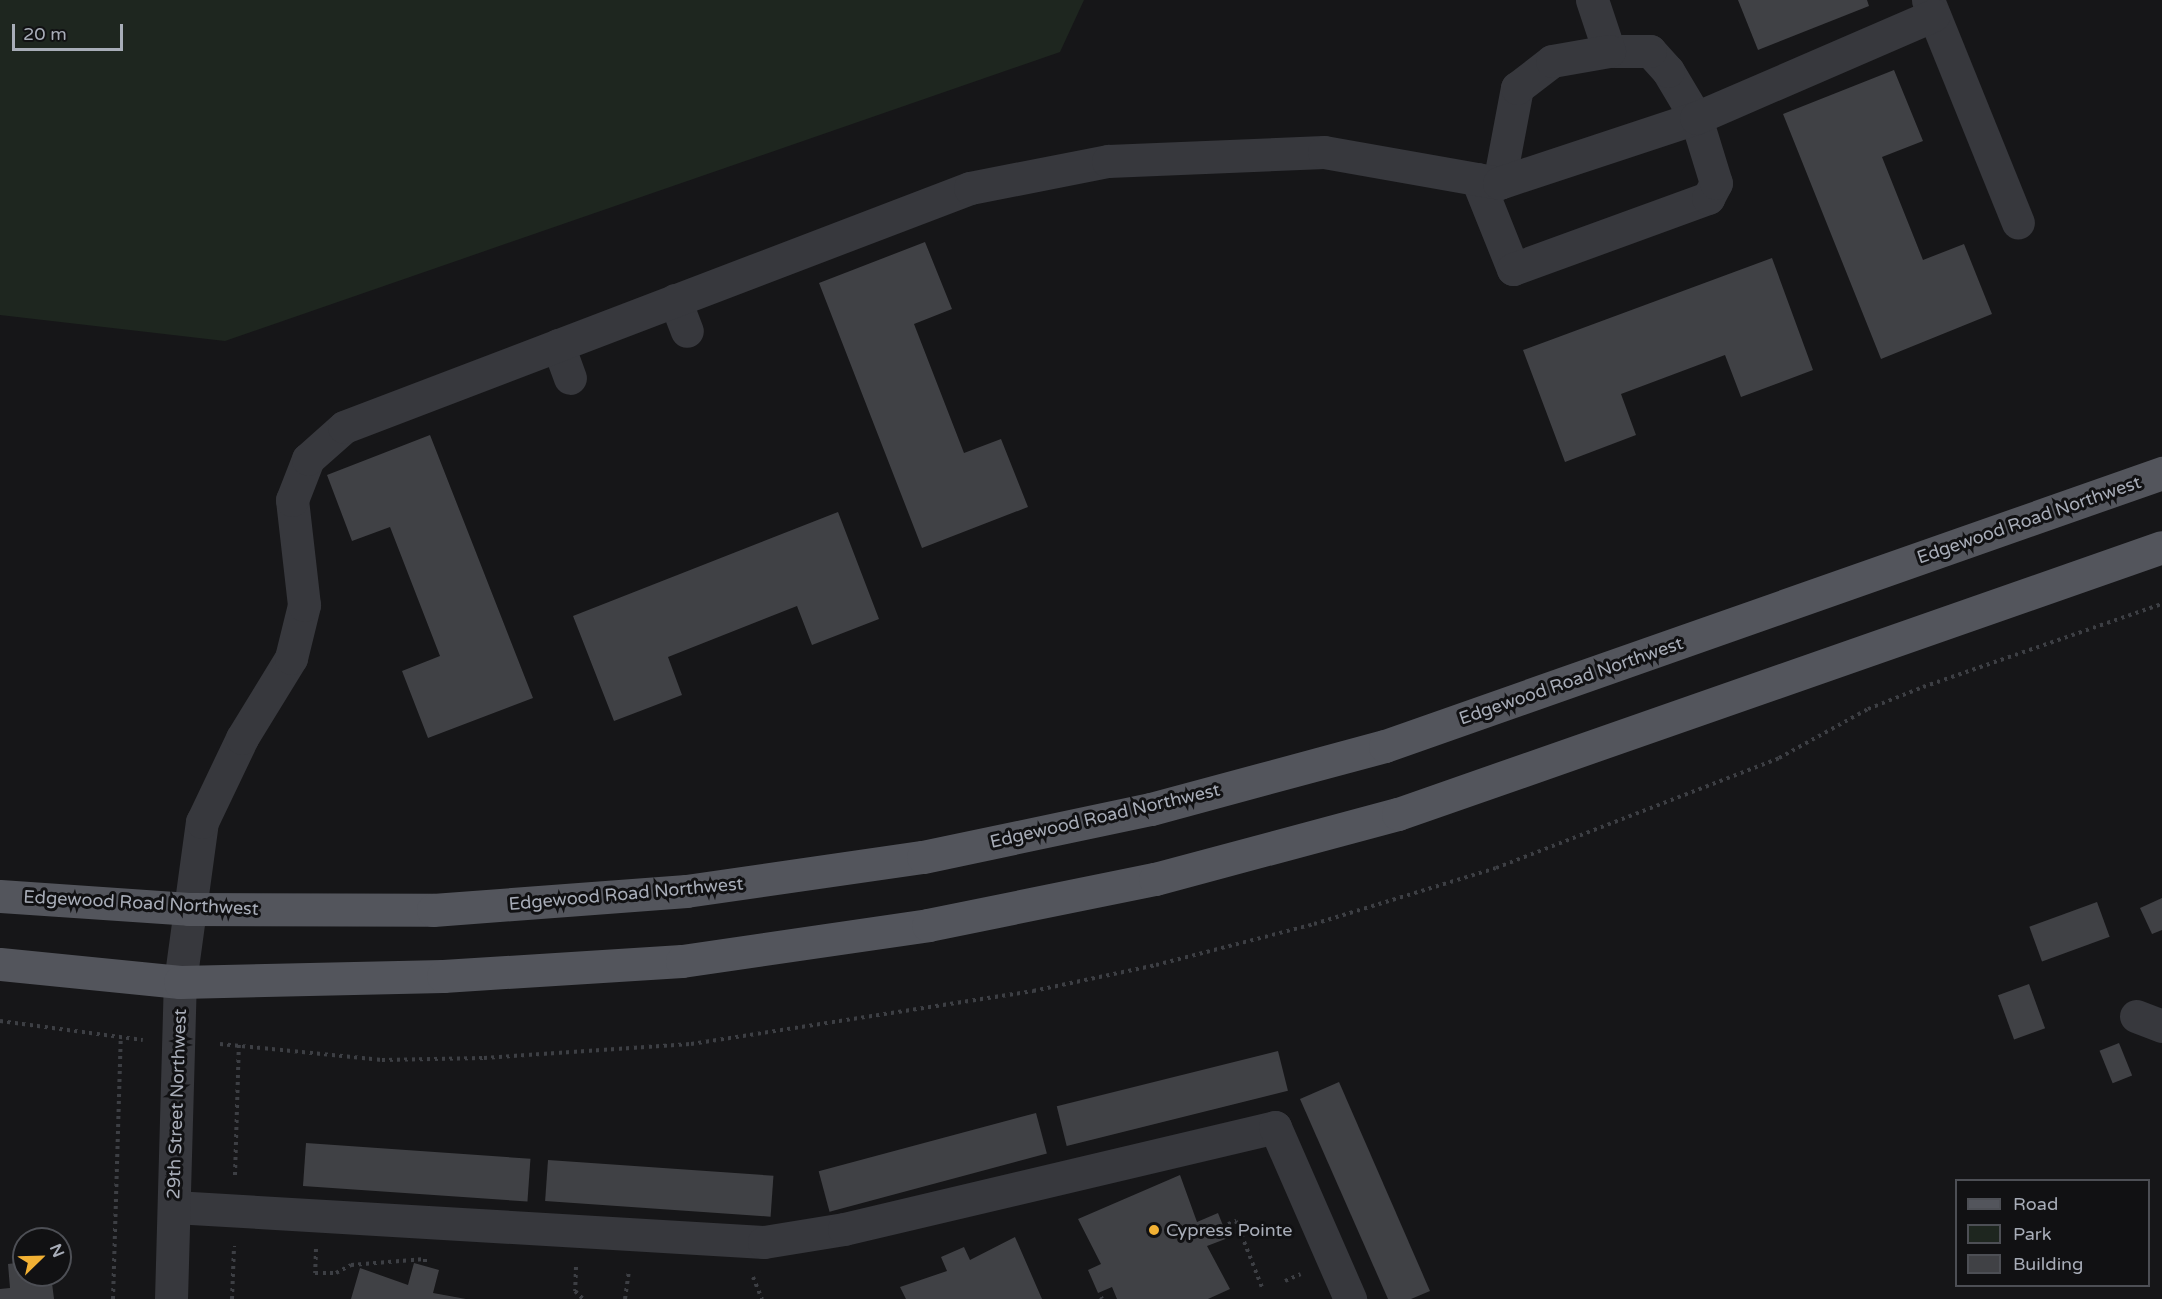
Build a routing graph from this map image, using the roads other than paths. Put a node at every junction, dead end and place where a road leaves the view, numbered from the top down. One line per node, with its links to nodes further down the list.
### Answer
1 (1592, 0): 3 (street)
2 (1931, 8): 4 (street); 6 (street)
3 (1609, 51): 4 (street); 5 (street)
4 (1696, 118): 5 (street); 5 (street)
5 (1488, 181): 7 (street, 29th Street Northwest)
6 (2019, 223)
7 (675, 300): 8 (street); 9 (street, 29th Street Northwest)
8 (687, 332)
9 (558, 345): 10 (street); 14 (street, 29th Street Northwest)
10 (570, 378)
11 (2162, 473): 14 (main road, Edgewood Road Northwest)
12 (2162, 547): 16 (main road)
13 (0, 896): 14 (main road, Edgewood Road Northwest)
14 (189, 909): 16 (street, 29th Street Northwest)
15 (0, 964): 16 (main road)
16 (180, 982): 17 (street, 29th Street Northwest)
17 (174, 1207): 18 (street, 29th Street Northwest); 19 (street)
18 (171, 1299)
19 (1350, 1299)

